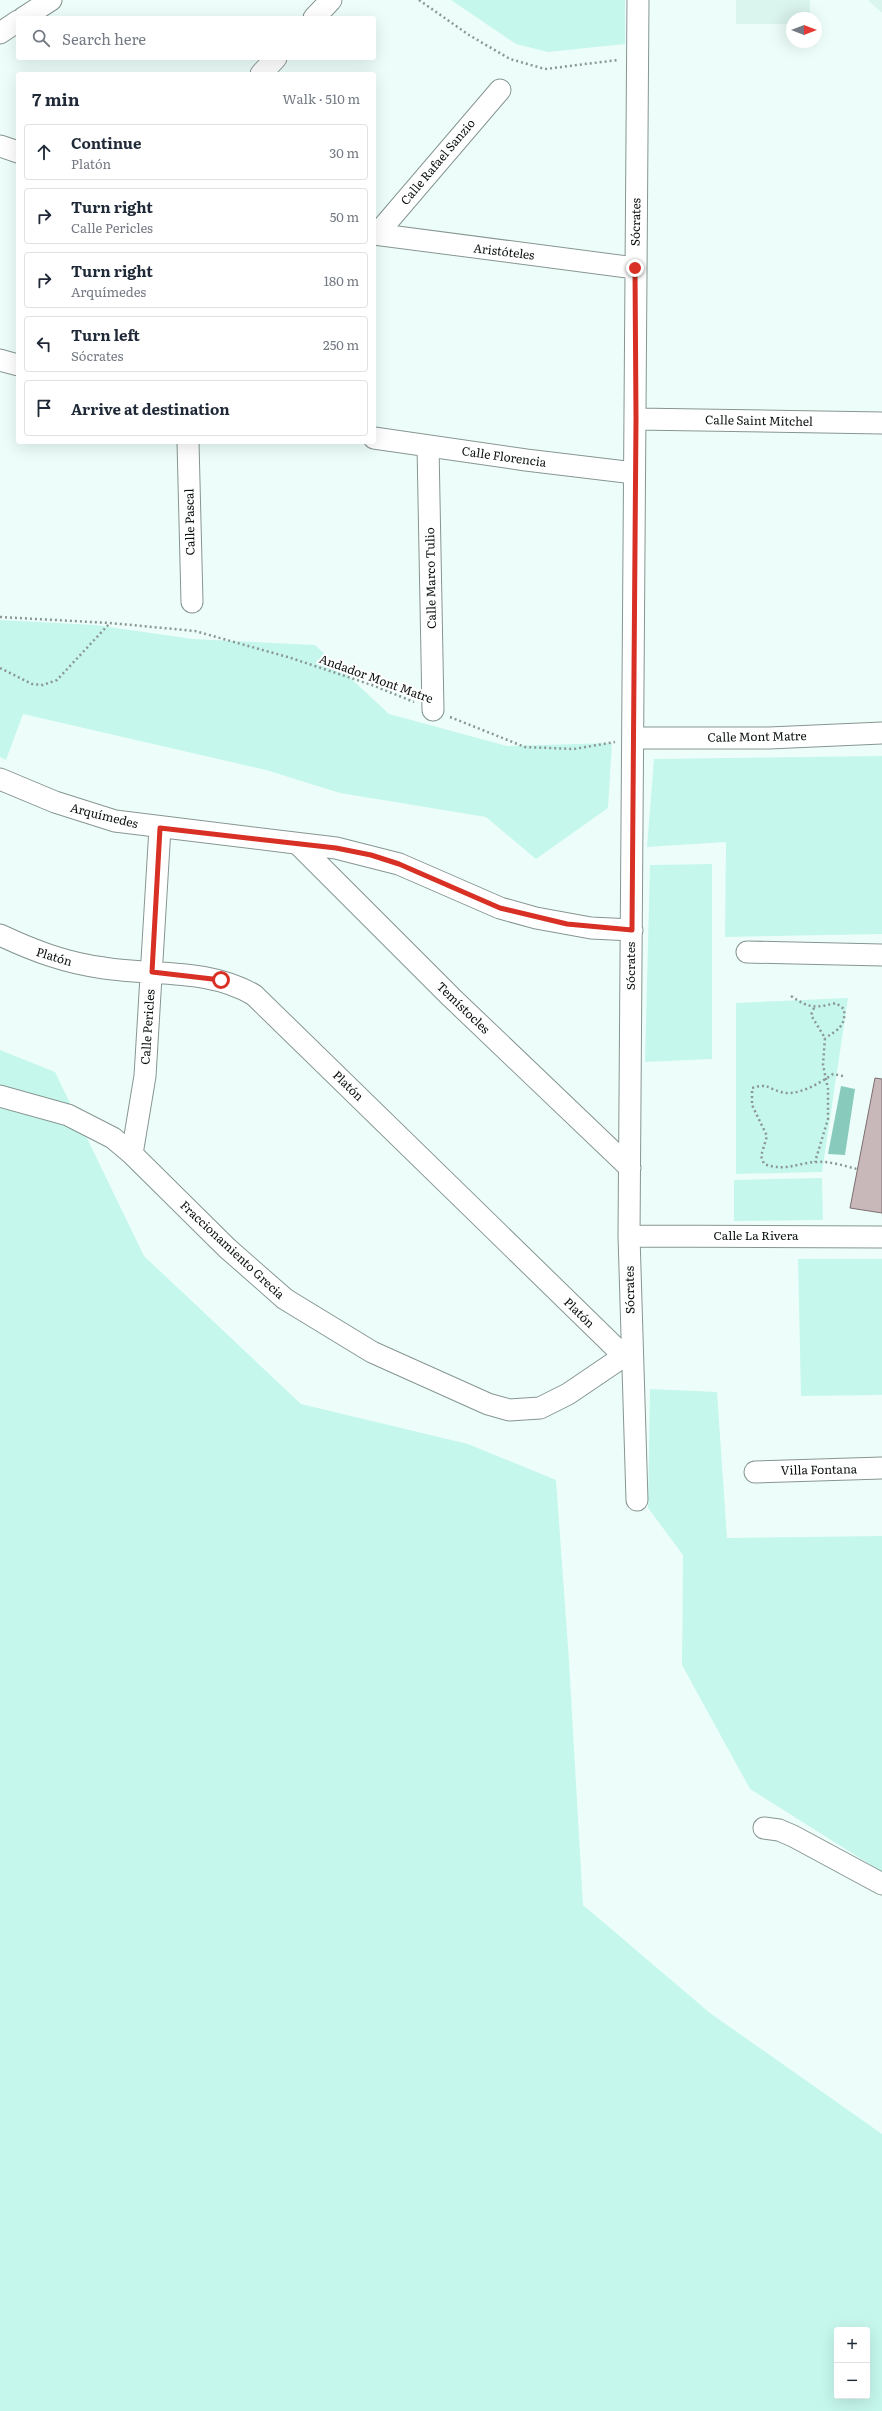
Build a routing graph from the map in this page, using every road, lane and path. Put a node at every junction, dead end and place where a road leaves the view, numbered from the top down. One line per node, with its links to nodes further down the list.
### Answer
1 (51, 0): 5 (street)
2 (331, 0): 6 (street)
3 (419, 0): 9 (path)
4 (638, 0): 9 (street, Sócrates)
5 (26, 16)
6 (316, 16)
7 (16, 22): 8 (street)
8 (0, 33)
9 (638, 58): 17 (street, Sócrates)
10 (274, 60): 11 (street)
11 (263, 72)
12 (500, 90): 15 (street, Calle Rafael Sanzio)
13 (0, 146): 14 (street)
14 (16, 151)
15 (376, 233)
16 (376, 234): 17 (street, Aristóteles)
17 (635, 268): 20 (street, Sócrates)
18 (0, 360): 19 (street)
19 (16, 364)
20 (636, 419): 21 (street, Calle Saint Mitchel); 25 (street, Sócrates)
21 (882, 423)
22 (376, 438): 24 (street, Calle Florencia)
23 (188, 444): 26 (street, Calle Pascal)
24 (428, 446): 25 (street, Calle Florencia); 30 (street, Calle Marco Tulio)
25 (634, 472): 32 (street, Sócrates)
26 (192, 602)
27 (0, 617): 28 (path, Andador Mont Matre)
28 (110, 623): 29 (path); 30 (path, Andador Mont Matre)
29 (0, 668)
30 (434, 710): 32 (path, Andador Mont Matre)
31 (882, 734): 32 (street, Calle Mont Matre)
32 (633, 738): 36 (street, Sócrates)
33 (0, 779): 34 (street, Arquímedes)
34 (160, 828): 35 (street, Arquímedes); 40 (street, Calle Pericles)
35 (298, 844): 36 (street, Arquímedes); 49 (street, Temístocles)
36 (632, 930): 49 (street, Sócrates)
37 (0, 935): 40 (street, Platón)
38 (747, 952): 39 (street)
39 (882, 955)
40 (152, 972): 47 (street, Calle Pericles); 53 (street, Platón)
41 (791, 996): 42 (path)
42 (814, 1008): 43 (path); 43 (path)
43 (825, 1038): 45 (path)
44 (844, 1076): 45 (path)
45 (826, 1078): 48 (path); 48 (path)
46 (0, 1096): 47 (street, Fraccionamiento Grecia)
47 (132, 1154): 53 (street, Fraccionamiento Grecia)
48 (815, 1162): 50 (path)
49 (630, 1168): 51 (street, Sócrates)
50 (857, 1169)
51 (629, 1236): 52 (street, Calle La Rivera); 53 (street, Sócrates)
52 (882, 1237)
53 (628, 1356): 56 (street, Sócrates)
54 (882, 1468): 55 (street, Villa Fontana)
55 (755, 1472)
56 (637, 1500)
57 (764, 1828): 58 (street)
58 (882, 1884)

